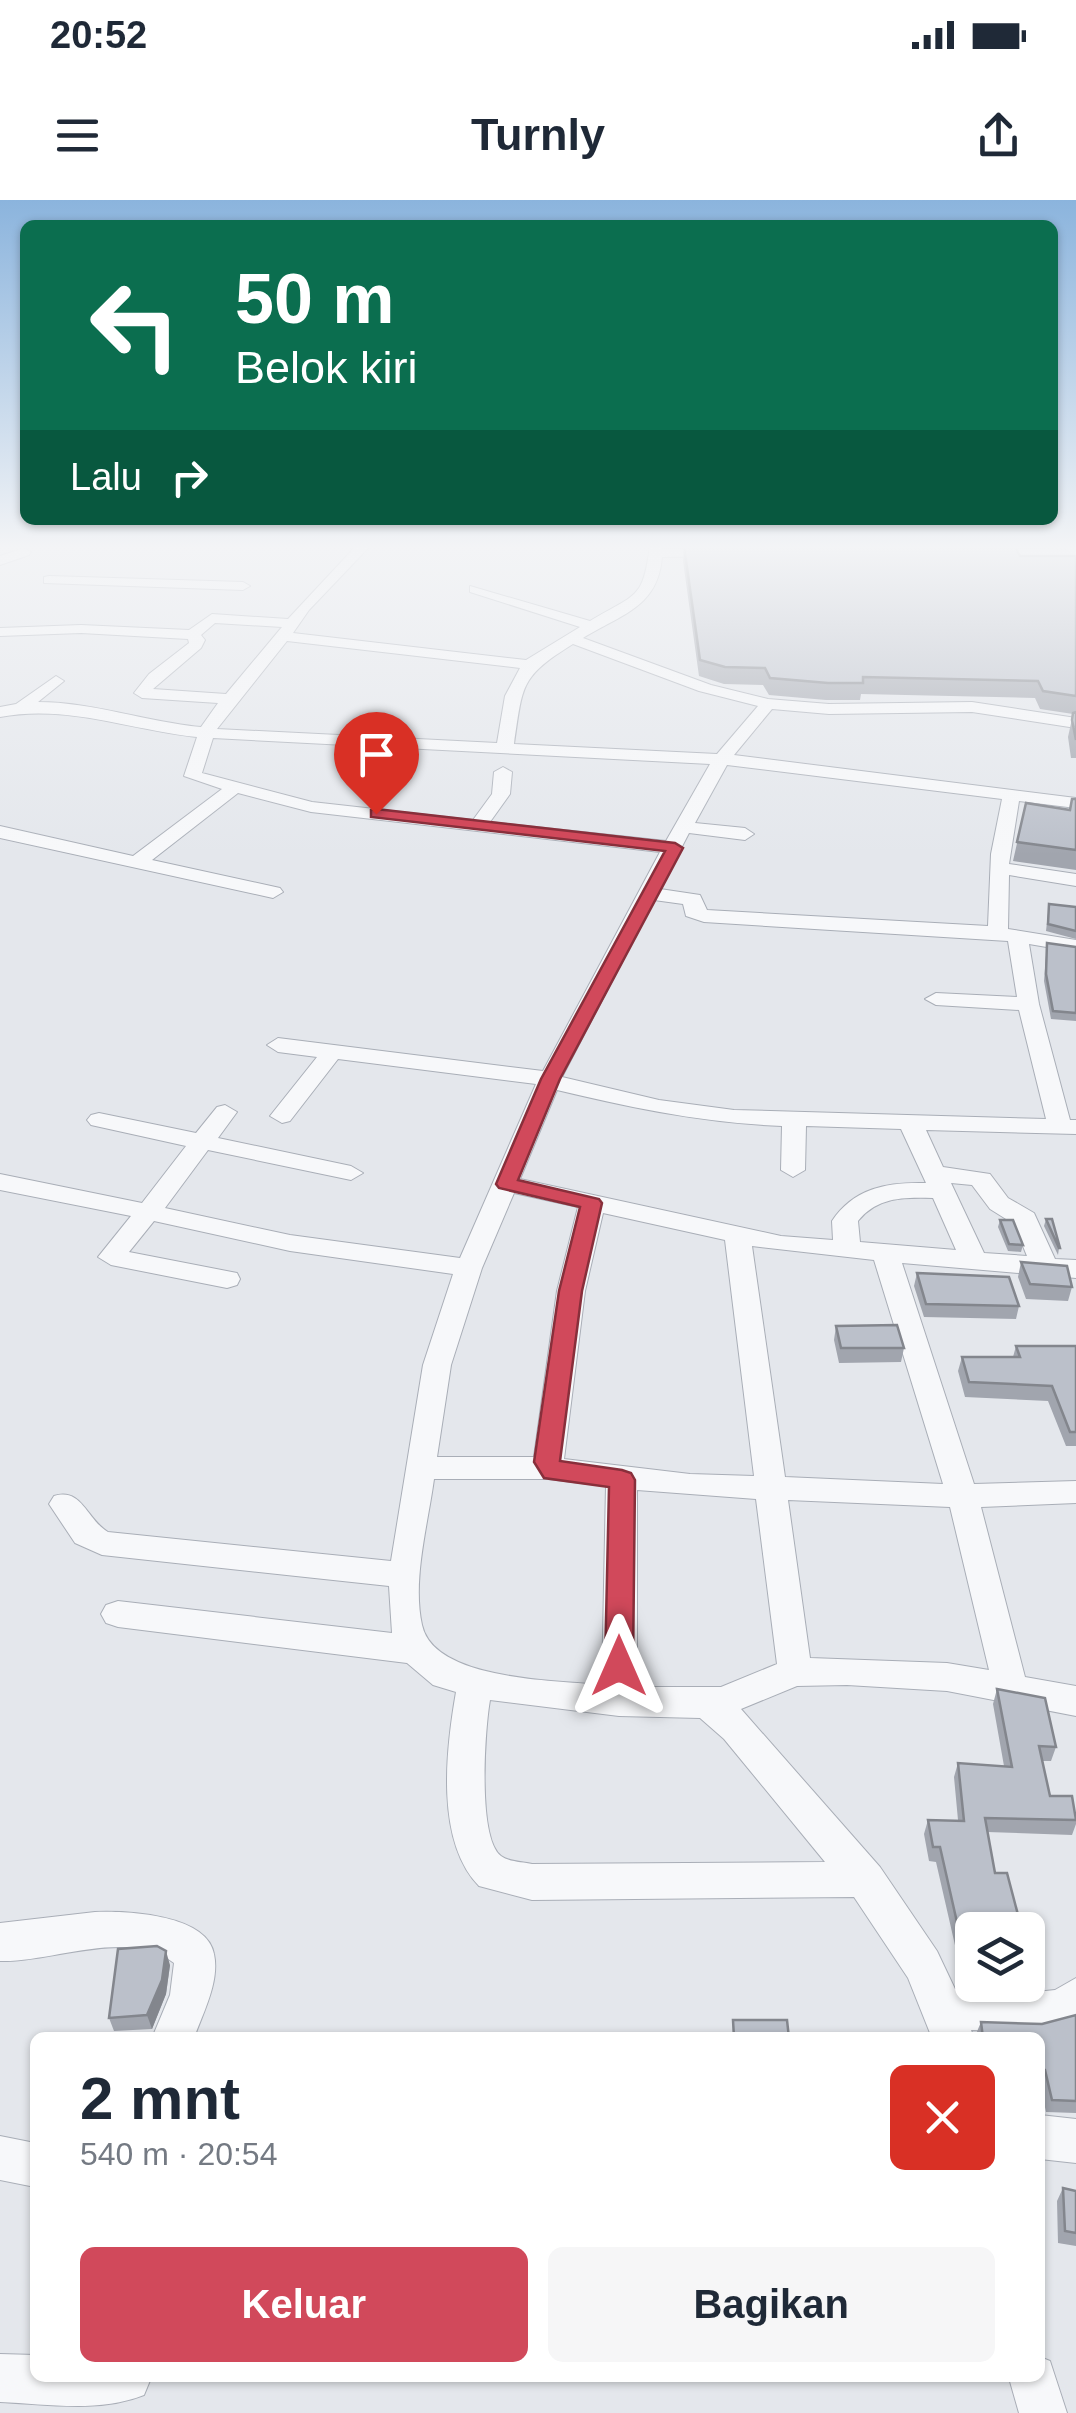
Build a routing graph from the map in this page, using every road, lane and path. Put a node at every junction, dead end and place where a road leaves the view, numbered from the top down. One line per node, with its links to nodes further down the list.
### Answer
1 (156, 648): 7 (street)
2 (190, 648): 7 (street)
3 (273, 648): 10 (street)
4 (416, 648): 8 (street)
5 (556, 648): 8 (street)
6 (599, 648): 11 (street)
7 (183, 654): 10 (street)
8 (529, 665): 16 (street)
9 (56, 681): 12 (street)
10 (229, 699): 15 (street)
11 (768, 704): 14 (street); 17 (street)
12 (22, 707): 13 (street); 15 (street)
13 (0, 712)
14 (1076, 723)
15 (206, 732): 16 (street); 19 (street)
16 (505, 747): 17 (street)
17 (722, 759): 20 (street); 25 (street)
18 (503, 772): 22 (street)
19 (233, 788): 22 (street); 26 (street)
20 (1012, 794): 21 (street); 27 (street)
21 (1076, 803)
22 (478, 825): 25 (street)
23 (0, 832): 26 (street)
24 (744, 834): 25 (street)
25 (679, 838): 30 (street)
26 (135, 863): 29 (street)
27 (1000, 868): 28 (street); 31 (street)
28 (1076, 880)
29 (273, 892)
30 (651, 894): 31 (street); 37 (street)
31 (1008, 935): 32 (street); 34 (street)
32 (1076, 946)
33 (936, 1000): 34 (street)
34 (1028, 1004): 43 (street)
35 (278, 1045): 36 (street)
36 (333, 1051): 37 (street); 39 (street)
37 (550, 1080): 40 (street); 49 (street)
38 (224, 1112): 44 (street)
39 (282, 1116)
40 (794, 1118): 42 (street); 45 (street)
41 (99, 1120): 44 (street)
42 (909, 1120): 43 (street); 48 (street)
43 (1068, 1126)
44 (199, 1144): 46 (street); 51 (street)
45 (792, 1170)
46 (350, 1174)
47 (0, 1182): 51 (street)
48 (938, 1182): 53 (street); 55 (street); 57 (street)
49 (506, 1184): 50 (street); 56 (street)
50 (592, 1203): 52 (street); 60 (street)
51 (148, 1212): 56 (street); 58 (street)
52 (737, 1235): 53 (street); 62 (street)
53 (848, 1252): 54 (street)
54 (886, 1254): 55 (street); 64 (street)
55 (975, 1262): 57 (street)
56 (469, 1268): 59 (street)
57 (1066, 1273)
58 (227, 1279)
59 (423, 1468): 60 (street); 66 (street)
60 (548, 1468): 61 (street)
61 (622, 1480): 62 (street); 73 (street)
62 (770, 1488): 64 (street); 69 (street)
63 (1076, 1492): 64 (street)
64 (962, 1496): 71 (street)
65 (66, 1504): 66 (street)
66 (405, 1575): 68 (street)
67 (118, 1614): 68 (street)
68 (416, 1650): 70 (street)
69 (796, 1672): 71 (street); 74 (street)
70 (476, 1684): 73 (street); 75 (street)
71 (1010, 1686): 72 (street)
72 (1076, 1700)
73 (619, 1701): 74 (street)
74 (706, 1702): 75 (street)
75 (866, 1879): 78 (street)
76 (0, 1942): 79 (street)
77 (1076, 1998): 78 (street)
78 (948, 2023)
79 (176, 2032)
80 (1045, 2138): 81 (street)
81 (1076, 2141)
82 (0, 2158): 83 (street)
83 (30, 2164)
84 (0, 2378): 85 (street)
85 (30, 2379)
86 (1034, 2382): 87 (street)
87 (1043, 2413)

